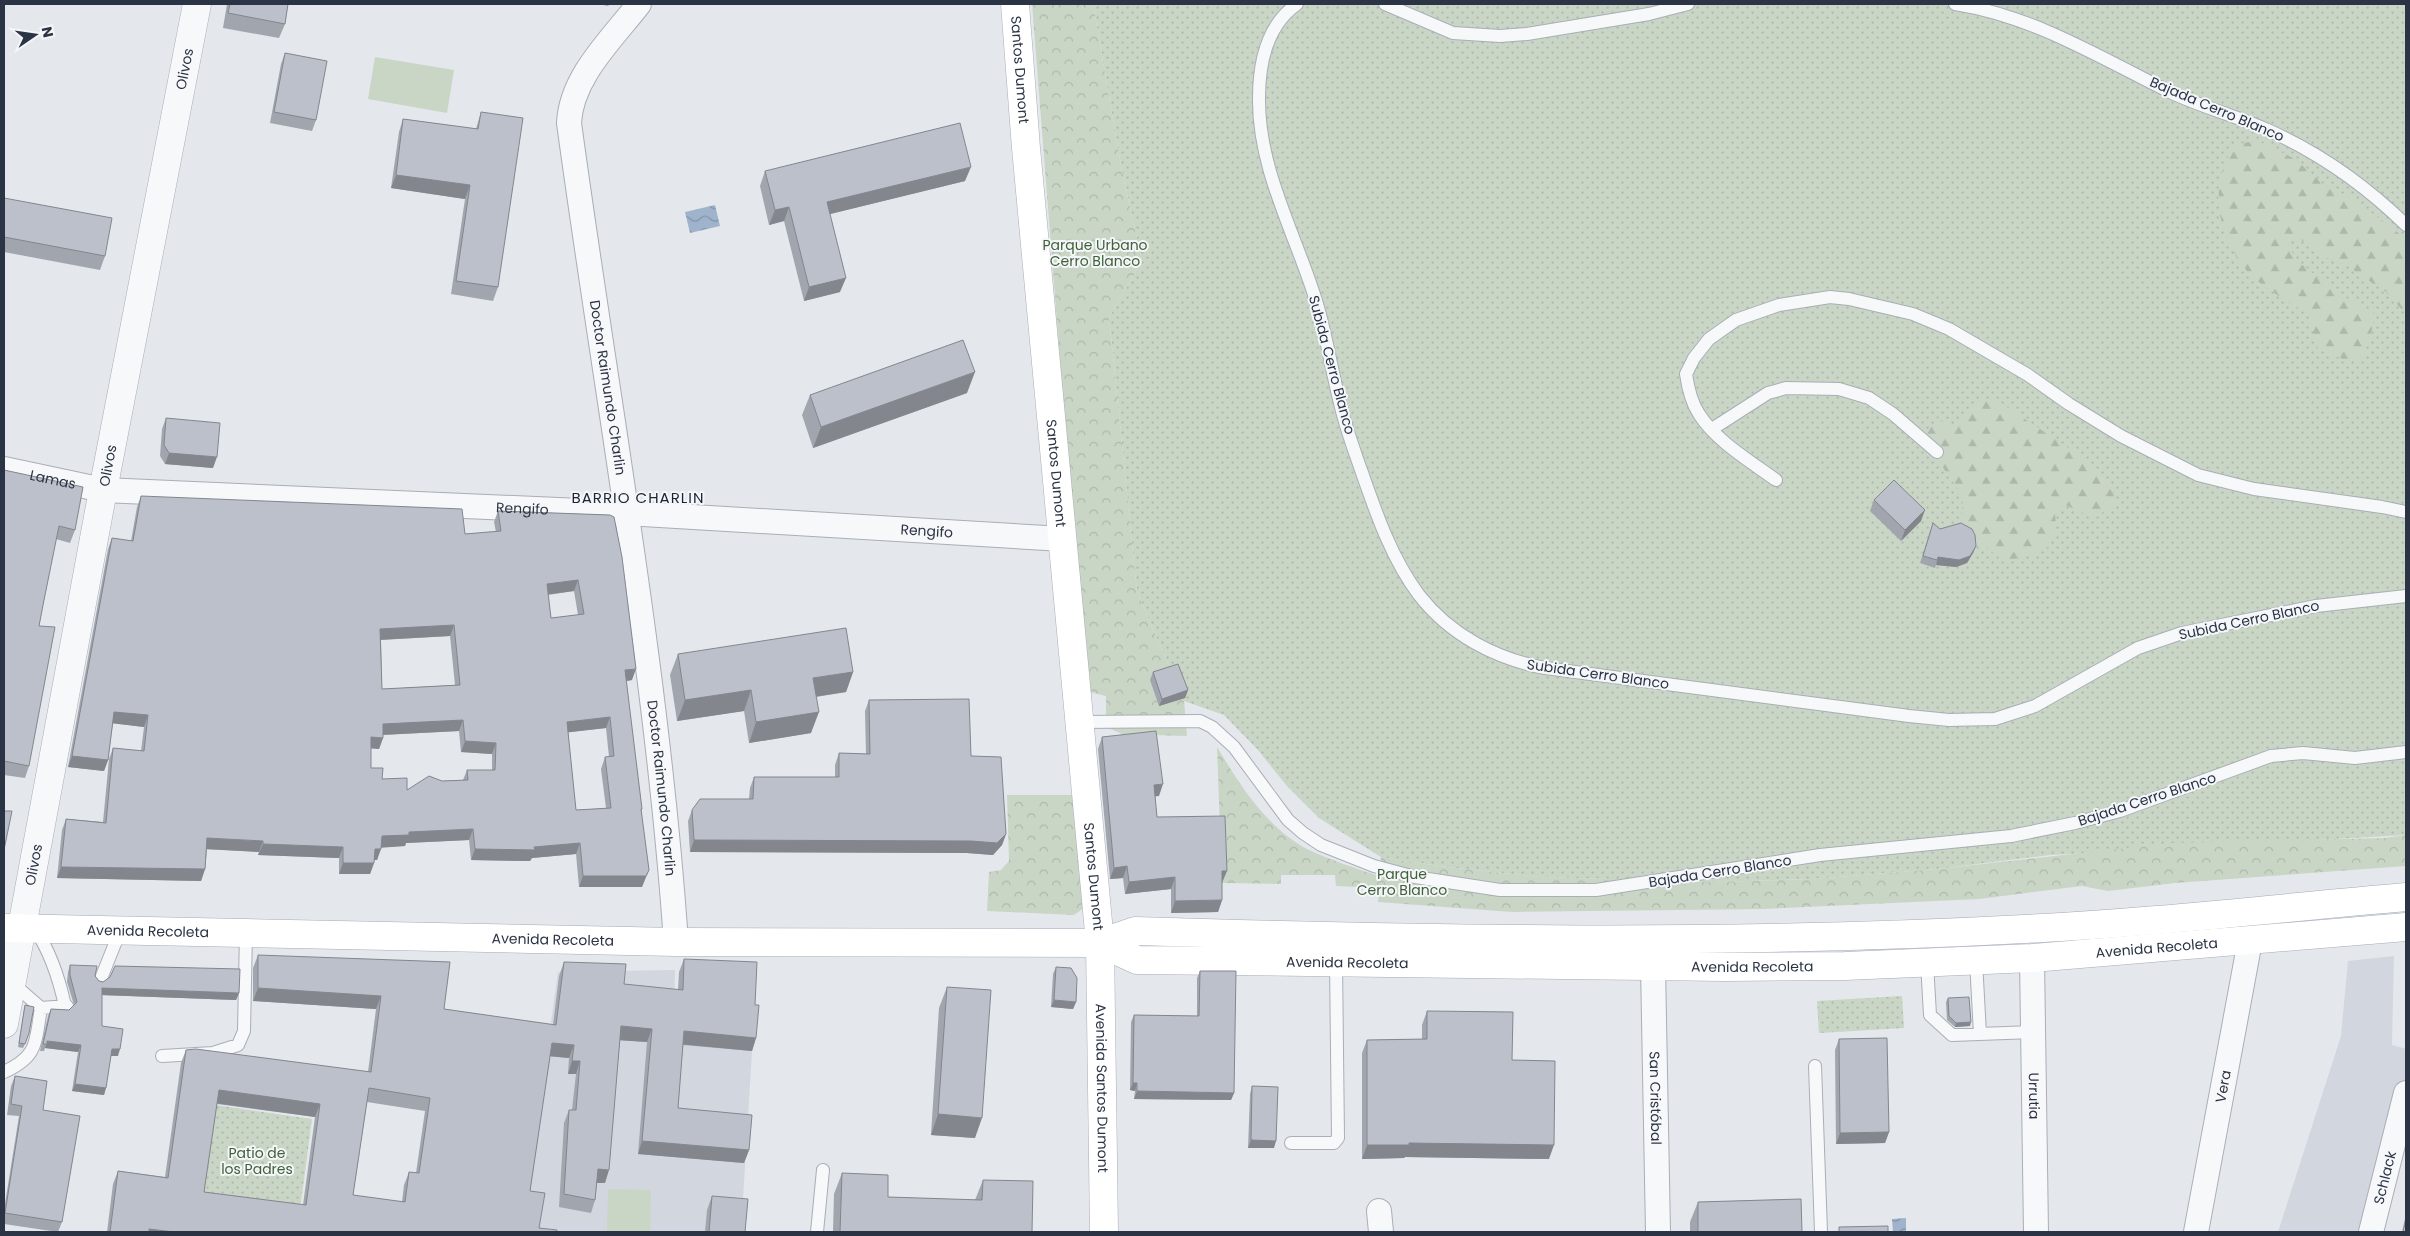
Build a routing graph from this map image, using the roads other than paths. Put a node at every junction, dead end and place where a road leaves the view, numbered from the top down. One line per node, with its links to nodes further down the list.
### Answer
1 (196, 4): 13 (street, Olivos)
2 (639, 4): 15 (street, Doctor Raimundo Charlin)
3 (1015, 4): 16 (main road, Santos Dumont)
4 (1297, 4): 17 (lane, Subida Cerro Blanco)
5 (1385, 4): 6 (lane)
6 (1688, 4)
7 (1955, 4): 8 (lane, Bajada Cerro Blanco)
8 (2406, 225)
9 (1712, 429): 10 (lane); 12 (lane); 14 (lane)
10 (1937, 452)
11 (4, 470): 13 (street, Lamas)
12 (1776, 480)
13 (103, 490): 15 (street, Rengifo); 22 (street, Olivos)
14 (2406, 512)
15 (626, 513): 16 (street, Rengifo); 28 (street, Doctor Raimundo Charlin)
16 (1063, 539): 18 (main road, Santos Dumont)
17 (2406, 596)
18 (1080, 722): 19 (lane, Bajada Cerro Blanco); 29 (main road, Santos Dumont)
19 (2406, 752)
20 (2406, 896): 23 (main road, Avenida Recoleta)
21 (2406, 927): 27 (main road, Avenida Recoleta)
22 (20, 928): 24 (main road, Avenida Recoleta); 36 (street, Olivos); 37 (lane)
23 (2050, 928): 26 (main road, Avenida Recoleta); 30 (main road)
24 (120, 930): 25 (main road, Avenida Recoleta); 35 (lane)
25 (246, 932): 28 (main road, Avenida Recoleta); 41 (lane)
26 (1672, 940): 29 (main road, Avenida Recoleta); 34 (main road)
27 (2250, 941): 30 (main road, Avenida Recoleta); 52 (street, Vera)
28 (676, 942): 29 (main road, Avenida Recoleta)
29 (1100, 943): 32 (main road, Avenida Recoleta); 48 (main road, Avenida Santos Dumont)
30 (2032, 958): 31 (main road, Avenida Recoleta); 39 (street, Urrutia)
31 (1976, 961): 33 (main road, Avenida Recoleta); 40 (lane)
32 (1336, 962): 34 (main road, Avenida Recoleta); 45 (lane)
33 (1927, 963): 34 (main road, Avenida Recoleta); 40 (lane)
34 (1653, 966): 49 (street, San Cristóbal)
35 (100, 981)
36 (11, 982): 37 (lane); 38 (street, Olivos)
37 (41, 1008): 43 (lane)
38 (4, 1024)
39 (2033, 1032): 40 (lane); 51 (street, Urrutia)
40 (1980, 1034)
41 (162, 1056)
42 (1815, 1066): 50 (lane)
43 (4, 1072)
44 (2406, 1093): 53 (street, Schlack)
45 (1291, 1144)
46 (823, 1170): 47 (lane)
47 (817, 1232)
48 (1104, 1232)
49 (1658, 1232)
50 (1821, 1232)
51 (2036, 1232)
52 (2196, 1232)
53 (2370, 1232)

